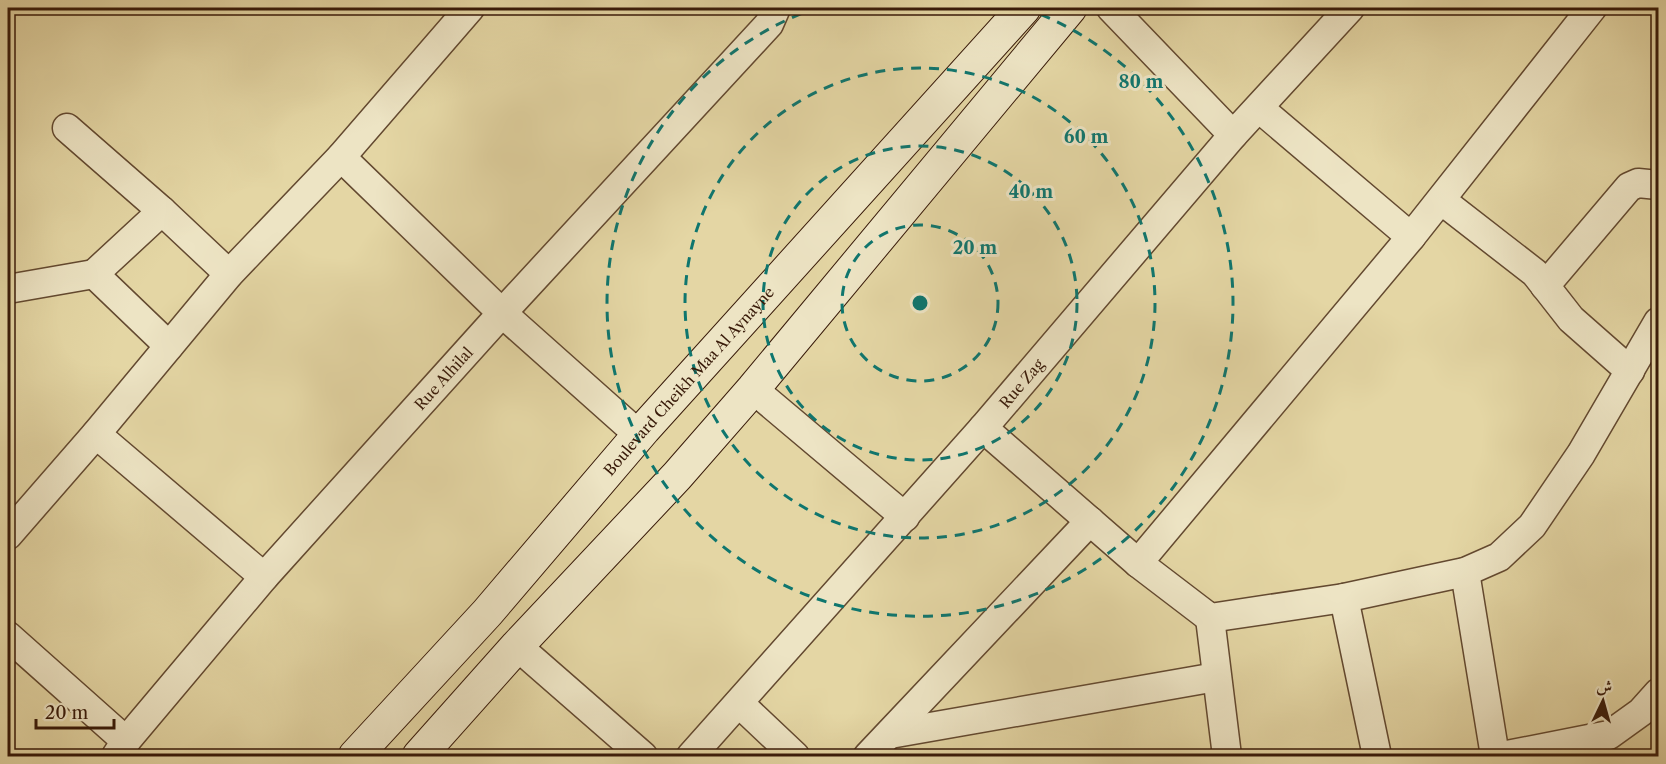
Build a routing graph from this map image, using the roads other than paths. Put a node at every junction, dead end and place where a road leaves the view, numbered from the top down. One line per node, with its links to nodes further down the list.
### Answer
1 (470, 8): 11 (street)
2 (776, 8): 20 (street, Rue Alhilal)
3 (1024, 8): 27 (main road, Boulevard Cheikh Maa Al Aynayne)
4 (1070, 8): 24 (main road)
5 (1111, 8): 10 (street)
6 (1350, 8): 8 (street, Rue Zag)
7 (1592, 8): 13 (street)
8 (1259, 108): 10 (street, Rue Zag); 15 (street)
9 (68, 128): 14 (street)
10 (1233, 135): 25 (street, Rue Zag)
11 (340, 157): 17 (street); 20 (street)
12 (1659, 185): 18 (street)
13 (1441, 200): 15 (street); 18 (street)
14 (162, 211): 16 (street); 17 (street)
15 (1411, 237): 31 (street)
16 (94, 274): 19 (street); 22 (street)
17 (229, 274): 22 (street)
18 (1545, 286): 23 (street)
19 (8, 289)
20 (502, 313): 27 (street); 33 (street, Rue Alhilal)
21 (1659, 322): 23 (street)
22 (169, 346): 26 (street)
23 (1630, 371): 32 (street)
24 (753, 389): 28 (street); 37 (main road)
25 (984, 428): 28 (street, Rue Zag); 29 (street)
26 (96, 434): 30 (street); 33 (street)
27 (639, 435): 43 (main road, Boulevard Cheikh Maa Al Aynayne)
28 (905, 517): 40 (street, Rue Zag)
29 (1090, 521): 31 (street); 41 (street)
30 (8, 535)
31 (1138, 563): 35 (street)
32 (1465, 572): 34 (street); 51 (street)
33 (264, 577): 42 (street, Rue Alhilal)
34 (1344, 598): 35 (street); 50 (street)
35 (1210, 618): 38 (street)
36 (8, 636): 42 (street)
37 (517, 646): 44 (main road); 45 (street)
38 (1216, 677): 41 (street); 49 (street)
39 (1659, 693): 52 (street)
40 (739, 703): 46 (street, Rue Zag); 47 (street)
41 (890, 734): 48 (street)
42 (121, 748)
43 (355, 756)
44 (419, 756)
45 (643, 756)
46 (691, 756)
47 (795, 756)
48 (868, 756)
49 (1227, 756)
50 (1377, 756)
51 (1495, 756)
52 (1502, 756)

